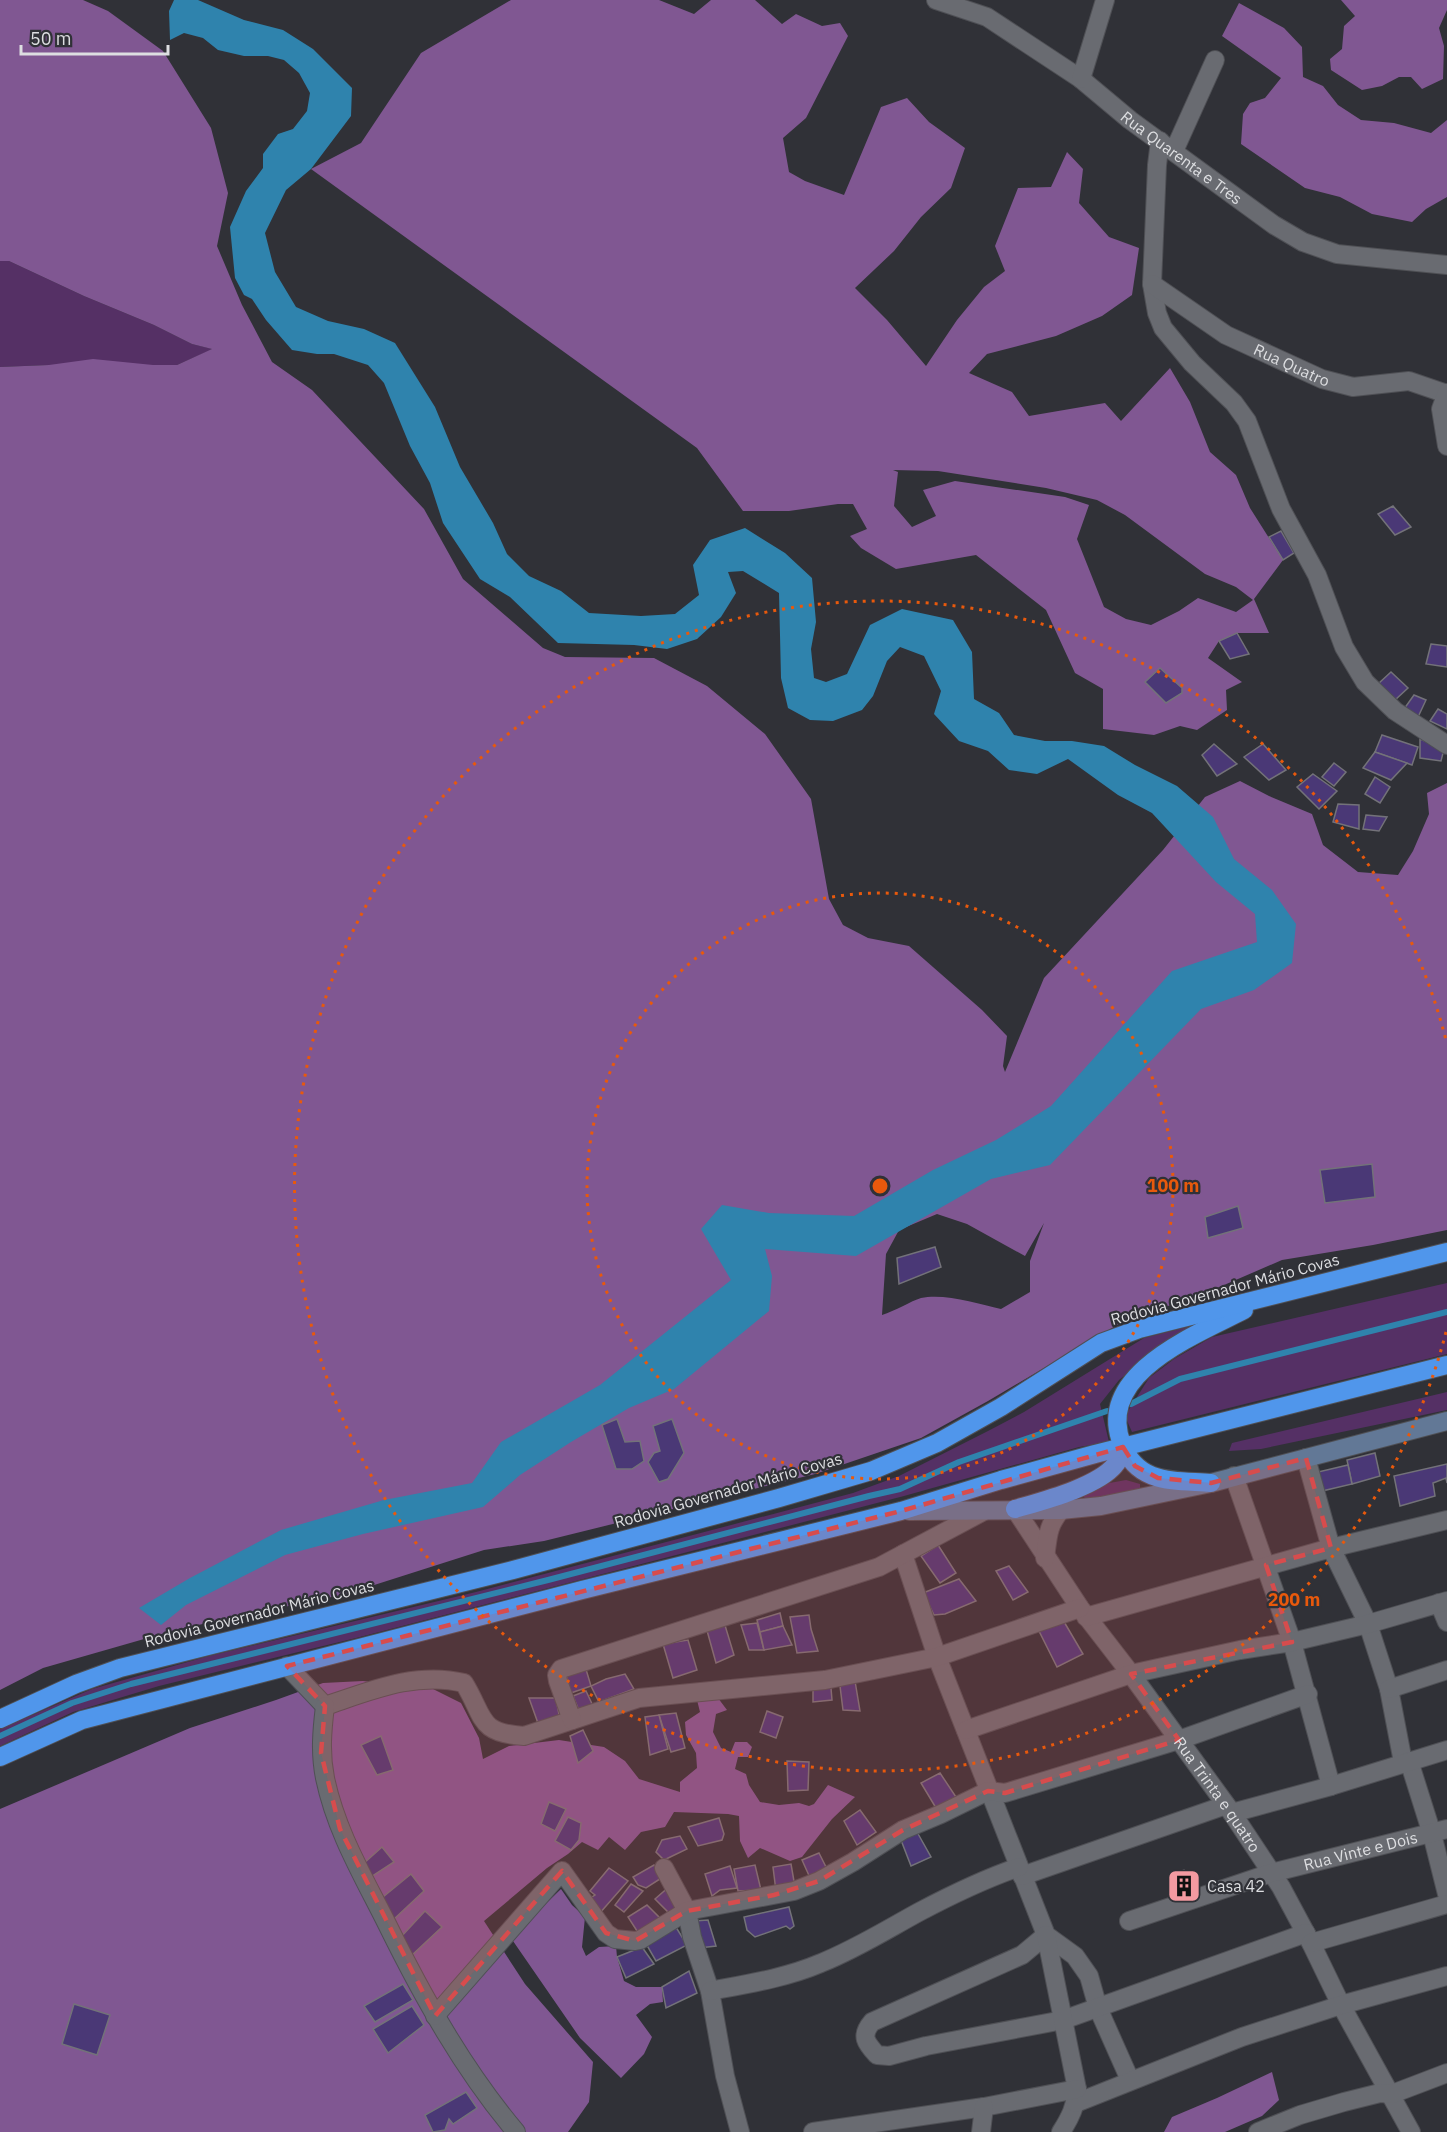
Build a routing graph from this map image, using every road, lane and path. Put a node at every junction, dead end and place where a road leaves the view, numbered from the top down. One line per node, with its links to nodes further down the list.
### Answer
1 (936, 0): 3 (street, Rua Quarenta e Tres)
2 (1105, 0): 5 (street)
3 (989, 8): 5 (street, Rua Quarenta e Tres)
4 (1215, 60): 6 (street)
5 (1081, 79): 6 (street, Rua Quarenta e Tres)
6 (1167, 146): 7 (street, Rua Quarenta e Tres); 8 (street)
7 (1447, 265)
8 (1152, 284): 9 (street, Rua Quatro); 11 (street)
9 (1447, 394): 10 (street, Rua Quatro)
10 (1447, 446)
11 (1447, 745)
12 (1447, 1252): 13 (highway, Rodovia Governador Mário Covas)
13 (1272, 1296): 16 (highway); 41 (highway, Rodovia Governador Mário Covas)
14 (1447, 1365): 16 (highway)
15 (1447, 1421): 17 (main road)
16 (1123, 1447): 19 (highway); 20 (highway); 22 (highway)
17 (1306, 1458): 18 (main road); 25 (street)
18 (1234, 1476): 19 (main road); 28 (street)
19 (1211, 1483): 21 (main road)
20 (1015, 1509): 21 (main road); 23 (main road); 27 (street, Rua Trinta e quatro)
21 (1061, 1510): 27 (street)
22 (901, 1511): 23 (main road); 35 (highway)
23 (984, 1511): 26 (street)
24 (1447, 1520): 25 (street)
25 (1331, 1548): 28 (street); 32 (street)
26 (903, 1554): 34 (street); 42 (street)
27 (1045, 1558): 30 (street, Rua Trinta e quatro)
28 (1266, 1566): 30 (street); 33 (street)
29 (1443, 1602): 31 (street); 32 (street)
30 (1083, 1613): 34 (street); 37 (street, Rua Trinta e quatro)
31 (1447, 1622)
32 (1368, 1624): 33 (street); 38 (street)
33 (1292, 1642): 37 (street); 39 (street)
34 (937, 1657): 42 (street); 43 (street)
35 (287, 1666): 40 (street); 46 (highway)
36 (1447, 1670): 38 (street)
37 (1131, 1674): 43 (street); 44 (street, Rua Trinta e quatro)
38 (1389, 1689): 47 (street)
39 (1308, 1694): 44 (street); 48 (street)
40 (325, 1706): 42 (street); 65 (street)
41 (0, 1719)
42 (572, 1720)
43 (966, 1730): 49 (street)
44 (1179, 1740): 49 (street); 50 (street, Rua Trinta e quatro)
45 (1447, 1750): 47 (street)
46 (0, 1757)
47 (1406, 1761): 48 (street); 51 (street)
48 (1331, 1786): 50 (street)
49 (988, 1791): 53 (street); 57 (street)
50 (1229, 1809): 53 (street); 54 (street, Rua Trinta e quatro)
51 (1439, 1832): 54 (street, Rua Vinte e Dois); 55 (street)
52 (664, 1868): 57 (street)
53 (1021, 1871): 59 (street); 62 (street)
54 (1272, 1873): 58 (street, Rua Vinte e Dois); 60 (street, Rua Trinta e quatro)
55 (1447, 1894)
56 (1447, 1904): 60 (street)
57 (687, 1911): 62 (street); 65 (street)
58 (1129, 1921)
59 (1046, 1935): 64 (street); 66 (street); 66 (street)
60 (1309, 1938): 63 (street, Rua Trinta e quatro); 64 (street)
61 (1447, 1976): 63 (street)
62 (710, 1991): 73 (street)
63 (1341, 2005): 68 (street); 69 (street, Rua Trinta e quatro)
64 (1098, 2008): 66 (street); 68 (street)
65 (435, 2016): 72 (street)
66 (1063, 2020): 70 (street)
67 (1447, 2073): 69 (street)
68 (1130, 2080): 70 (street)
69 (1392, 2094): 77 (street); 78 (street)
70 (1077, 2096): 71 (street); 76 (street)
71 (984, 2107): 74 (street); 75 (street)
72 (516, 2132)
73 (740, 2132)
74 (813, 2132)
75 (981, 2132)
76 (1061, 2132)
77 (1258, 2132)
78 (1411, 2132)

